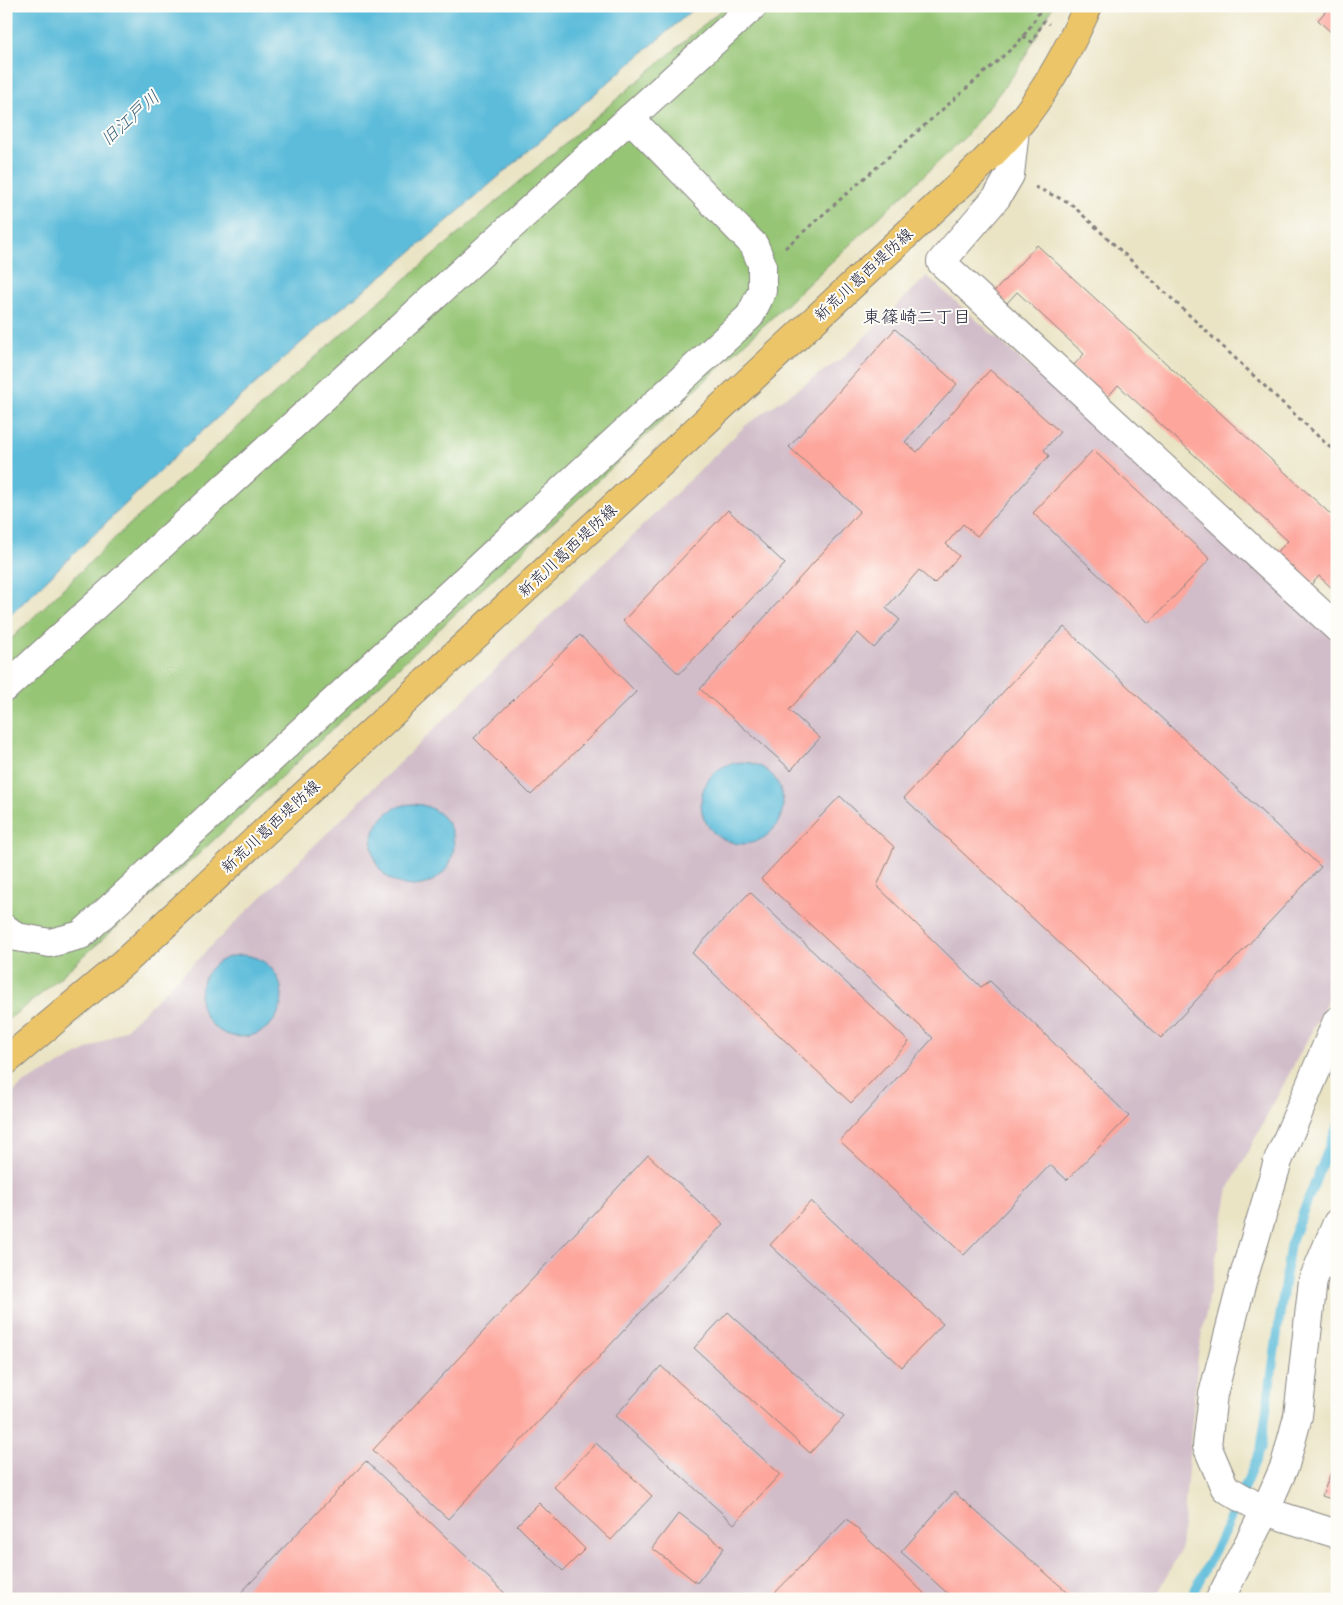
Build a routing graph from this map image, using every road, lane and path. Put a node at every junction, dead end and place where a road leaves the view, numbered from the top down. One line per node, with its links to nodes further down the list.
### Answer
1 (753, 6): 6 (street)
2 (1043, 6): 5 (path)
3 (1088, 6): 7 (main road, 新荒川葛西堤防線)
4 (1044, 22): 5 (path)
5 (1023, 36): 9 (path)
6 (630, 118): 9 (street); 12 (street)
7 (1015, 129): 8 (street); 15 (main road, 新荒川葛西堤防線)
8 (1010, 176): 10 (path); 11 (street)
9 (762, 268): 13 (street)
10 (1337, 454)
11 (1337, 628)
12 (6, 687)
13 (6, 929)
14 (1337, 1020): 17 (street)
15 (6, 1061)
16 (1337, 1223): 17 (street)
17 (1266, 1511): 18 (street); 19 (street)
18 (1337, 1534)
19 (1220, 1599)

